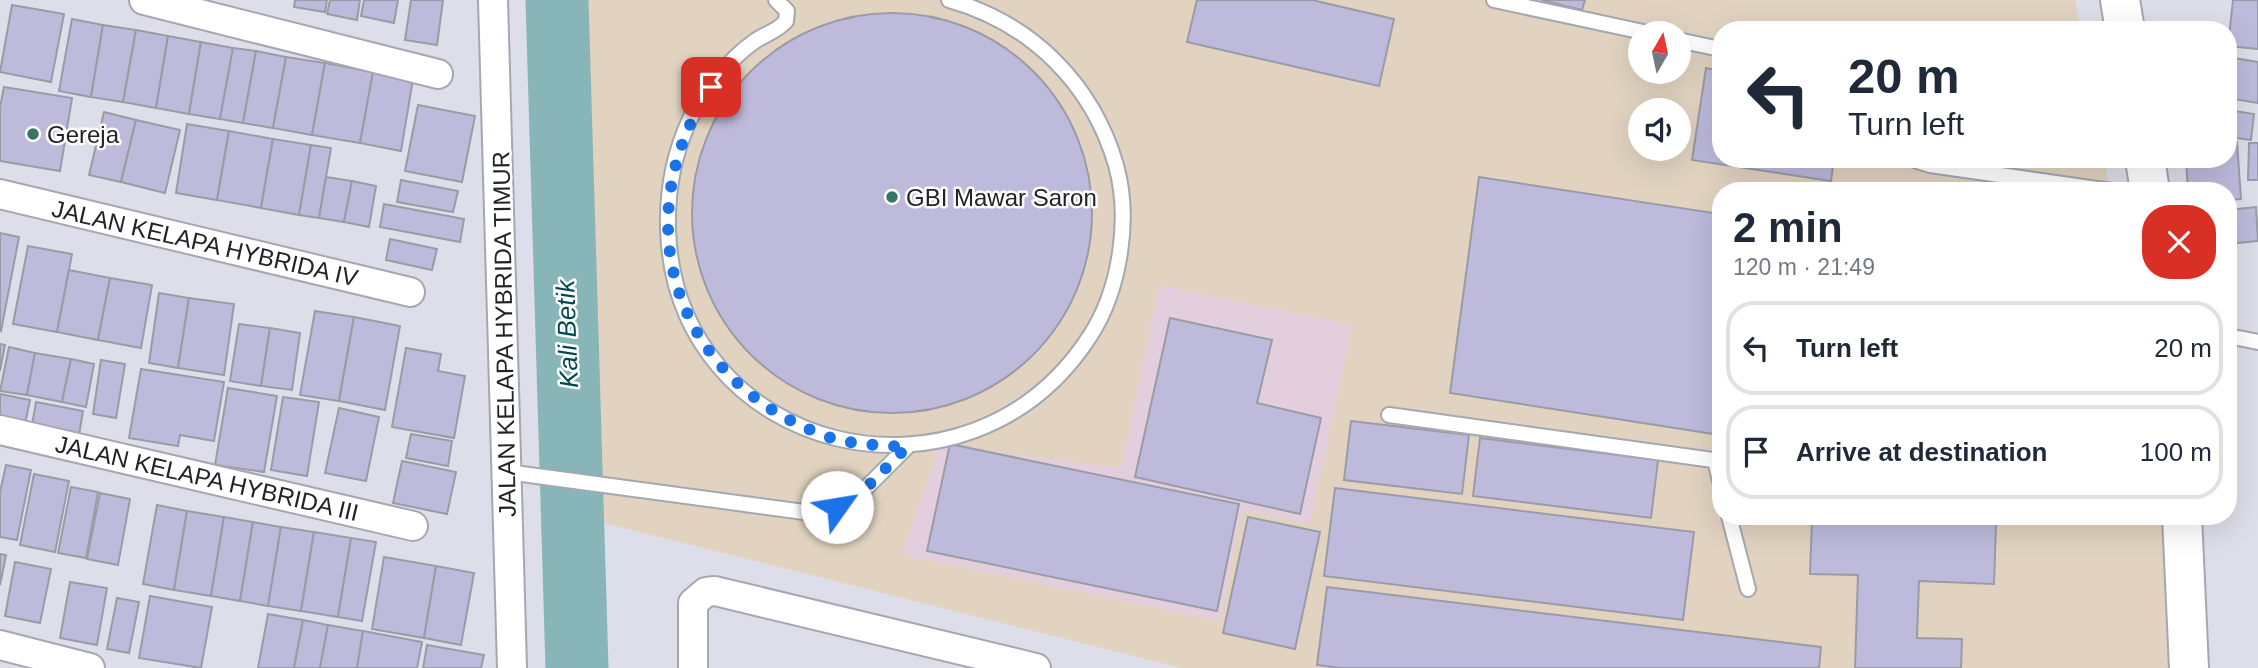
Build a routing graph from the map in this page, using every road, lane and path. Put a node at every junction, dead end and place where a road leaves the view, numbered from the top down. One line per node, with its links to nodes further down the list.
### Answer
1 (144, 0): 11 (street)
2 (493, 0): 22 (street, JALAN KELAPA HYBRIDA TIMUR)
3 (776, 0): 20 (lane)
4 (949, 0): 20 (lane)
5 (1494, 0): 8 (lane)
6 (2120, 0): 7 (main road)
7 (2124, 21)
8 (1628, 29)
9 (1691, 43): 10 (lane)
10 (1712, 47)
11 (438, 74)
12 (1951, 168): 13 (lane)
13 (2048, 182)
14 (0, 194): 15 (street, JALAN KELAPA HYBRIDA IV)
15 (410, 292)
16 (2237, 338): 17 (lane)
17 (2258, 342)
18 (1389, 415): 21 (lane)
19 (0, 430): 25 (street, JALAN KELAPA HYBRIDA III)
20 (907, 447): 22 (lane)
21 (1712, 460)
22 (507, 472): 29 (street, JALAN KELAPA HYBRIDA TIMUR)
23 (1731, 525): 26 (lane)
24 (2182, 525): 32 (main road)
25 (413, 526)
26 (1748, 589)
27 (0, 645): 28 (street)
28 (90, 668)
29 (512, 668)
30 (692, 668): 31 (street)
31 (1036, 668)
32 (2189, 668)

